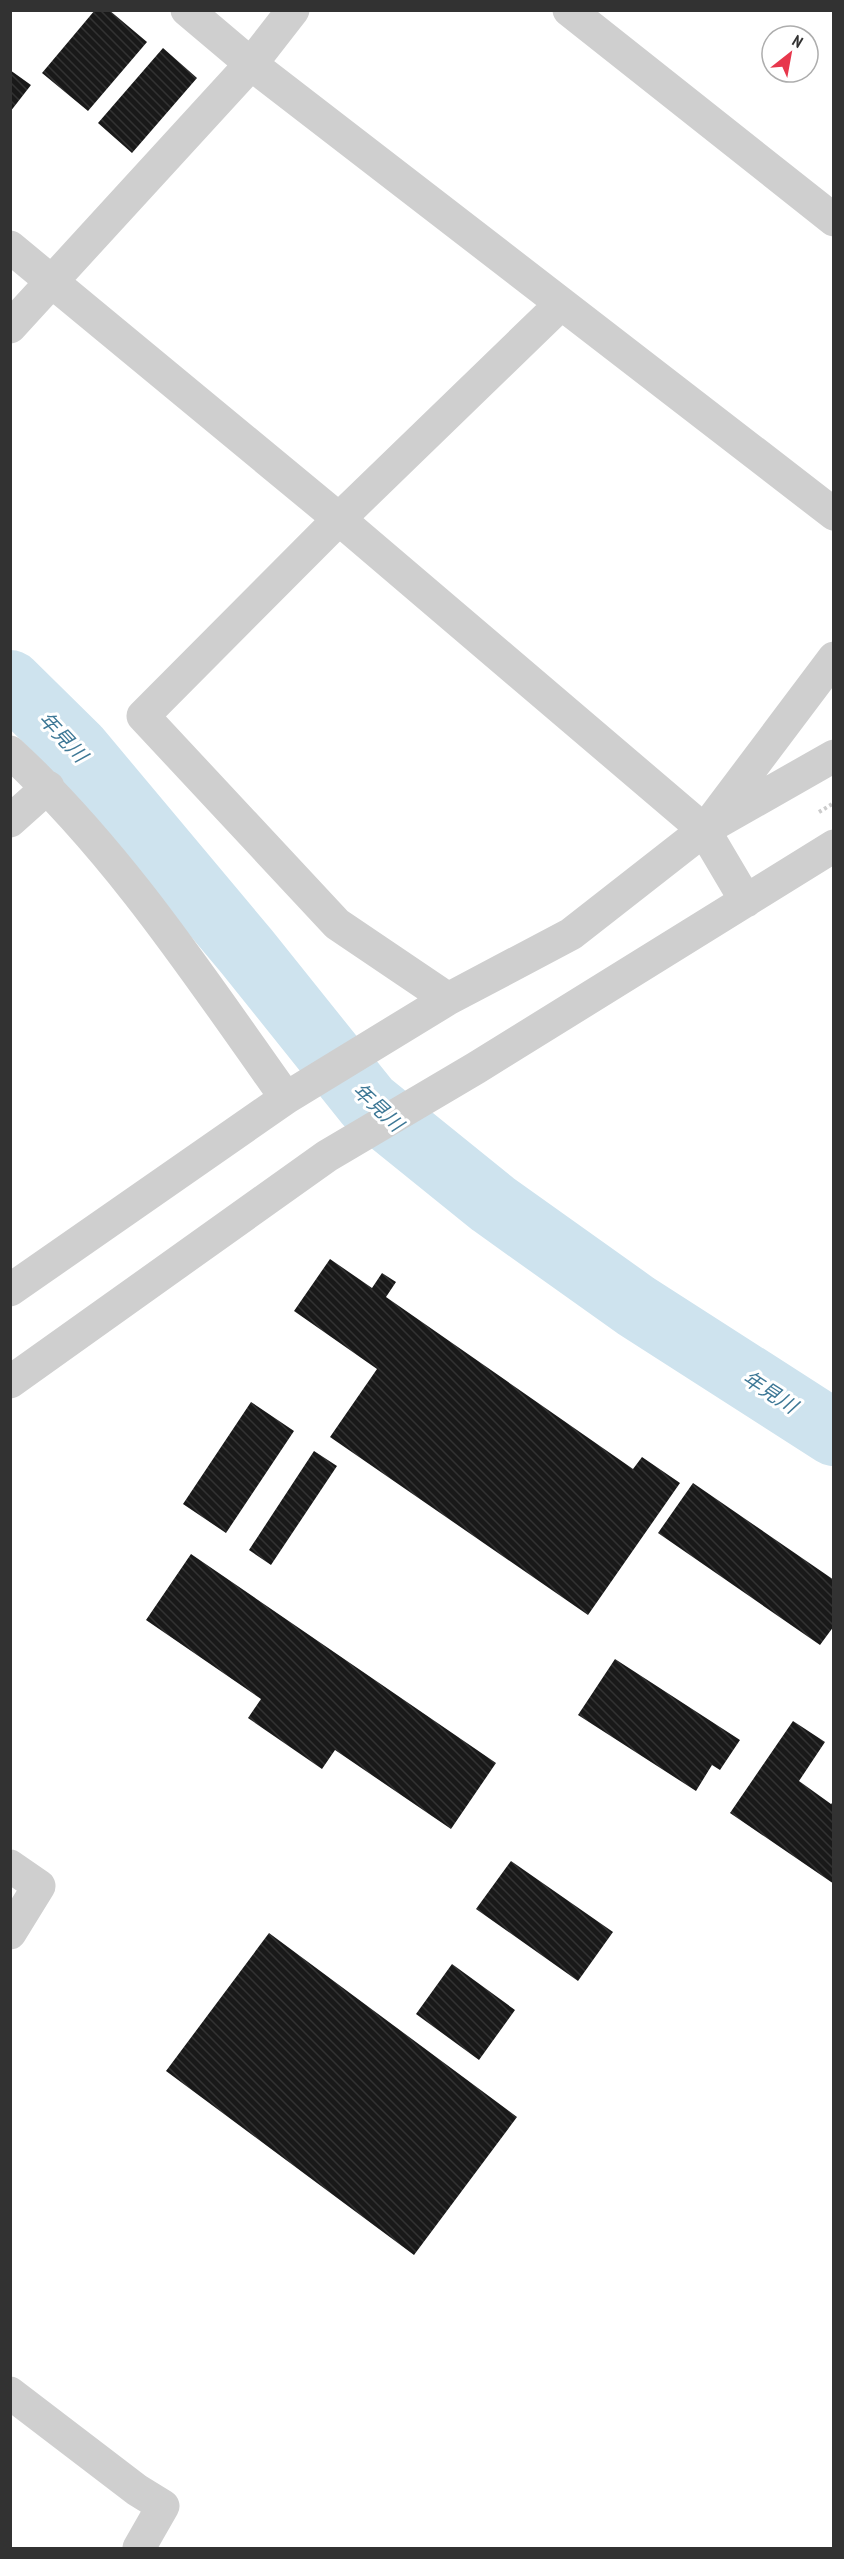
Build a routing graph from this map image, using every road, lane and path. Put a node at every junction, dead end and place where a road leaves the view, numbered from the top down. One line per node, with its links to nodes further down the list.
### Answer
1 (187, 10): 4 (street)
2 (293, 10): 4 (street)
3 (569, 10): 5 (street)
4 (251, 64): 7 (street); 8 (street)
5 (834, 220)
6 (10, 247): 7 (street)
7 (53, 280): 9 (street); 11 (street)
8 (561, 304): 10 (street); 11 (street)
9 (10, 327)
10 (834, 514)
11 (339, 519): 17 (street); 20 (street)
12 (834, 658): 17 (street)
13 (10, 752): 15 (street)
14 (834, 756): 17 (street)
15 (48, 787): 16 (street); 21 (street)
16 (10, 821)
17 (704, 830): 19 (street); 20 (street)
18 (834, 846): 19 (street)
19 (746, 901): 23 (street)
20 (441, 1003): 21 (street)
21 (286, 1098): 22 (street)
22 (10, 1290)
23 (10, 1383)
24 (10, 1866): 25 (street)
25 (10, 1933)
26 (10, 2393): 27 (street)
27 (139, 2548)

